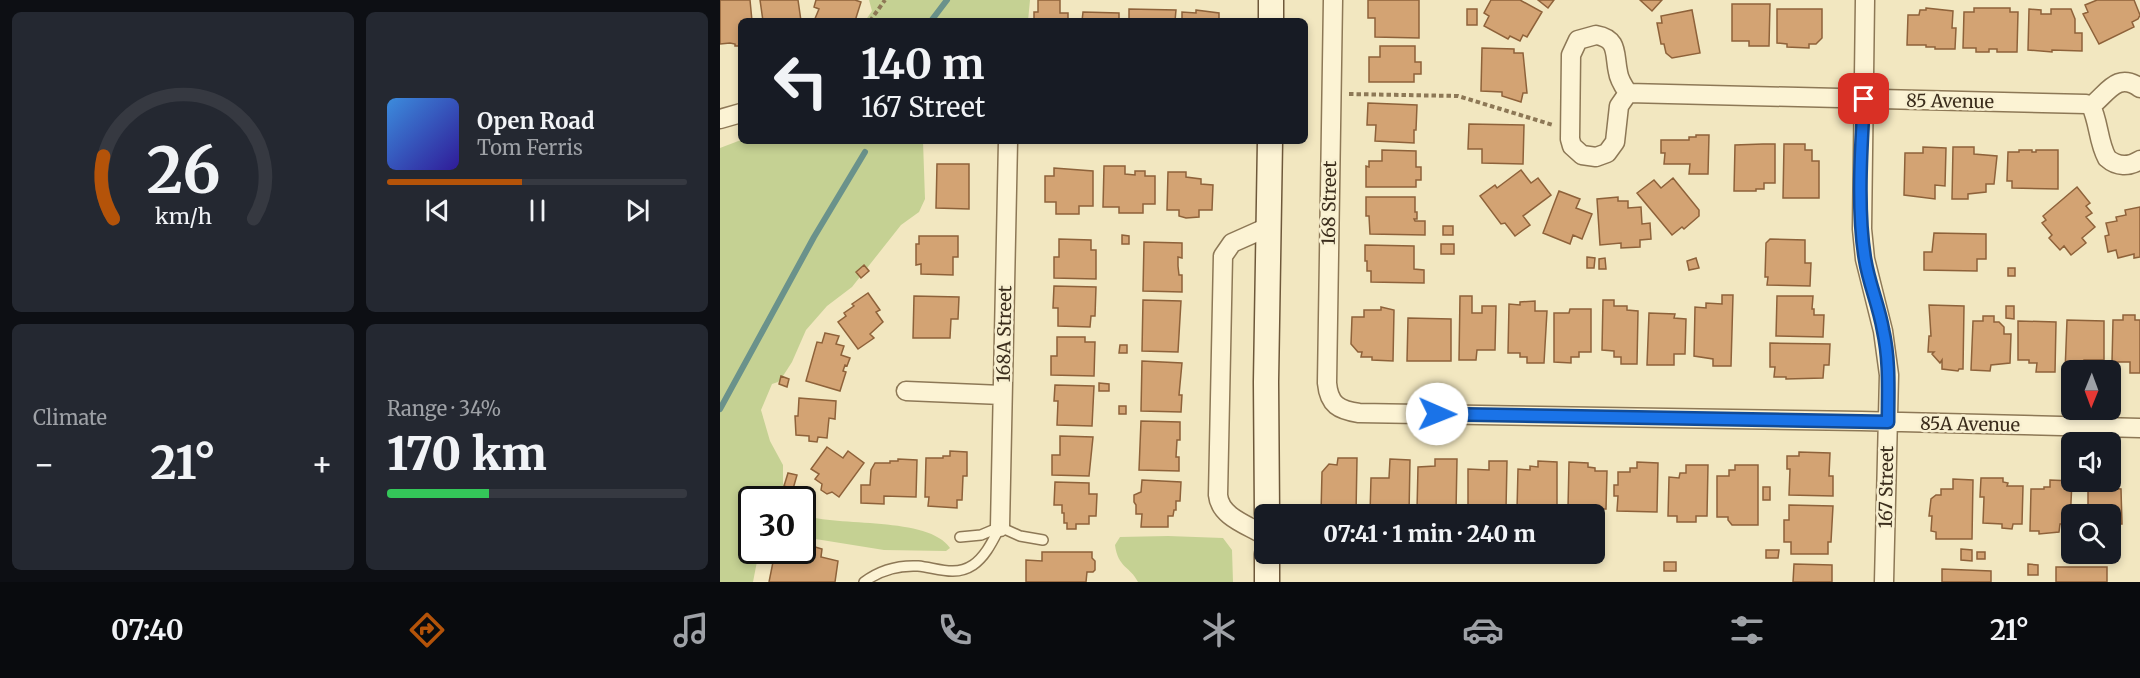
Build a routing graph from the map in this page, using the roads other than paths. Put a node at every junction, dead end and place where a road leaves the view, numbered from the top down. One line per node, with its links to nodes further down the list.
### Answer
1 (1271, 0): 4 (main road)
2 (1333, 0): 17 (street, 168 Street)
3 (1865, 0): 7 (street, 167 Street)
4 (1271, 18)
5 (2140, 88): 8 (street)
6 (1628, 93): 6 (street); 7 (street, 85 Avenue)
7 (1864, 99): 8 (street, 85 Avenue); 18 (street, 167 Street)
8 (2091, 106): 13 (street)
9 (738, 114): 10 (street)
10 (720, 119)
11 (1008, 144): 16 (street, 168A Street)
12 (1270, 144): 14 (main road)
13 (2140, 160)
14 (1268, 227): 20 (main road); 22 (street)
15 (906, 392): 16 (street)
16 (1002, 395): 21 (street, 168A Street)
17 (1334, 405): 18 (street, 85A Avenue)
18 (1888, 422): 19 (street, 85A Avenue); 28 (street, 167 Street)
19 (2140, 428)
20 (1268, 504)
21 (1000, 526): 23 (lane); 24 (lane); 26 (lane)
22 (1254, 529)
23 (960, 537)
24 (1043, 540)
25 (1267, 564): 27 (main road)
26 (864, 582)
27 (1267, 582)
28 (1884, 582)

